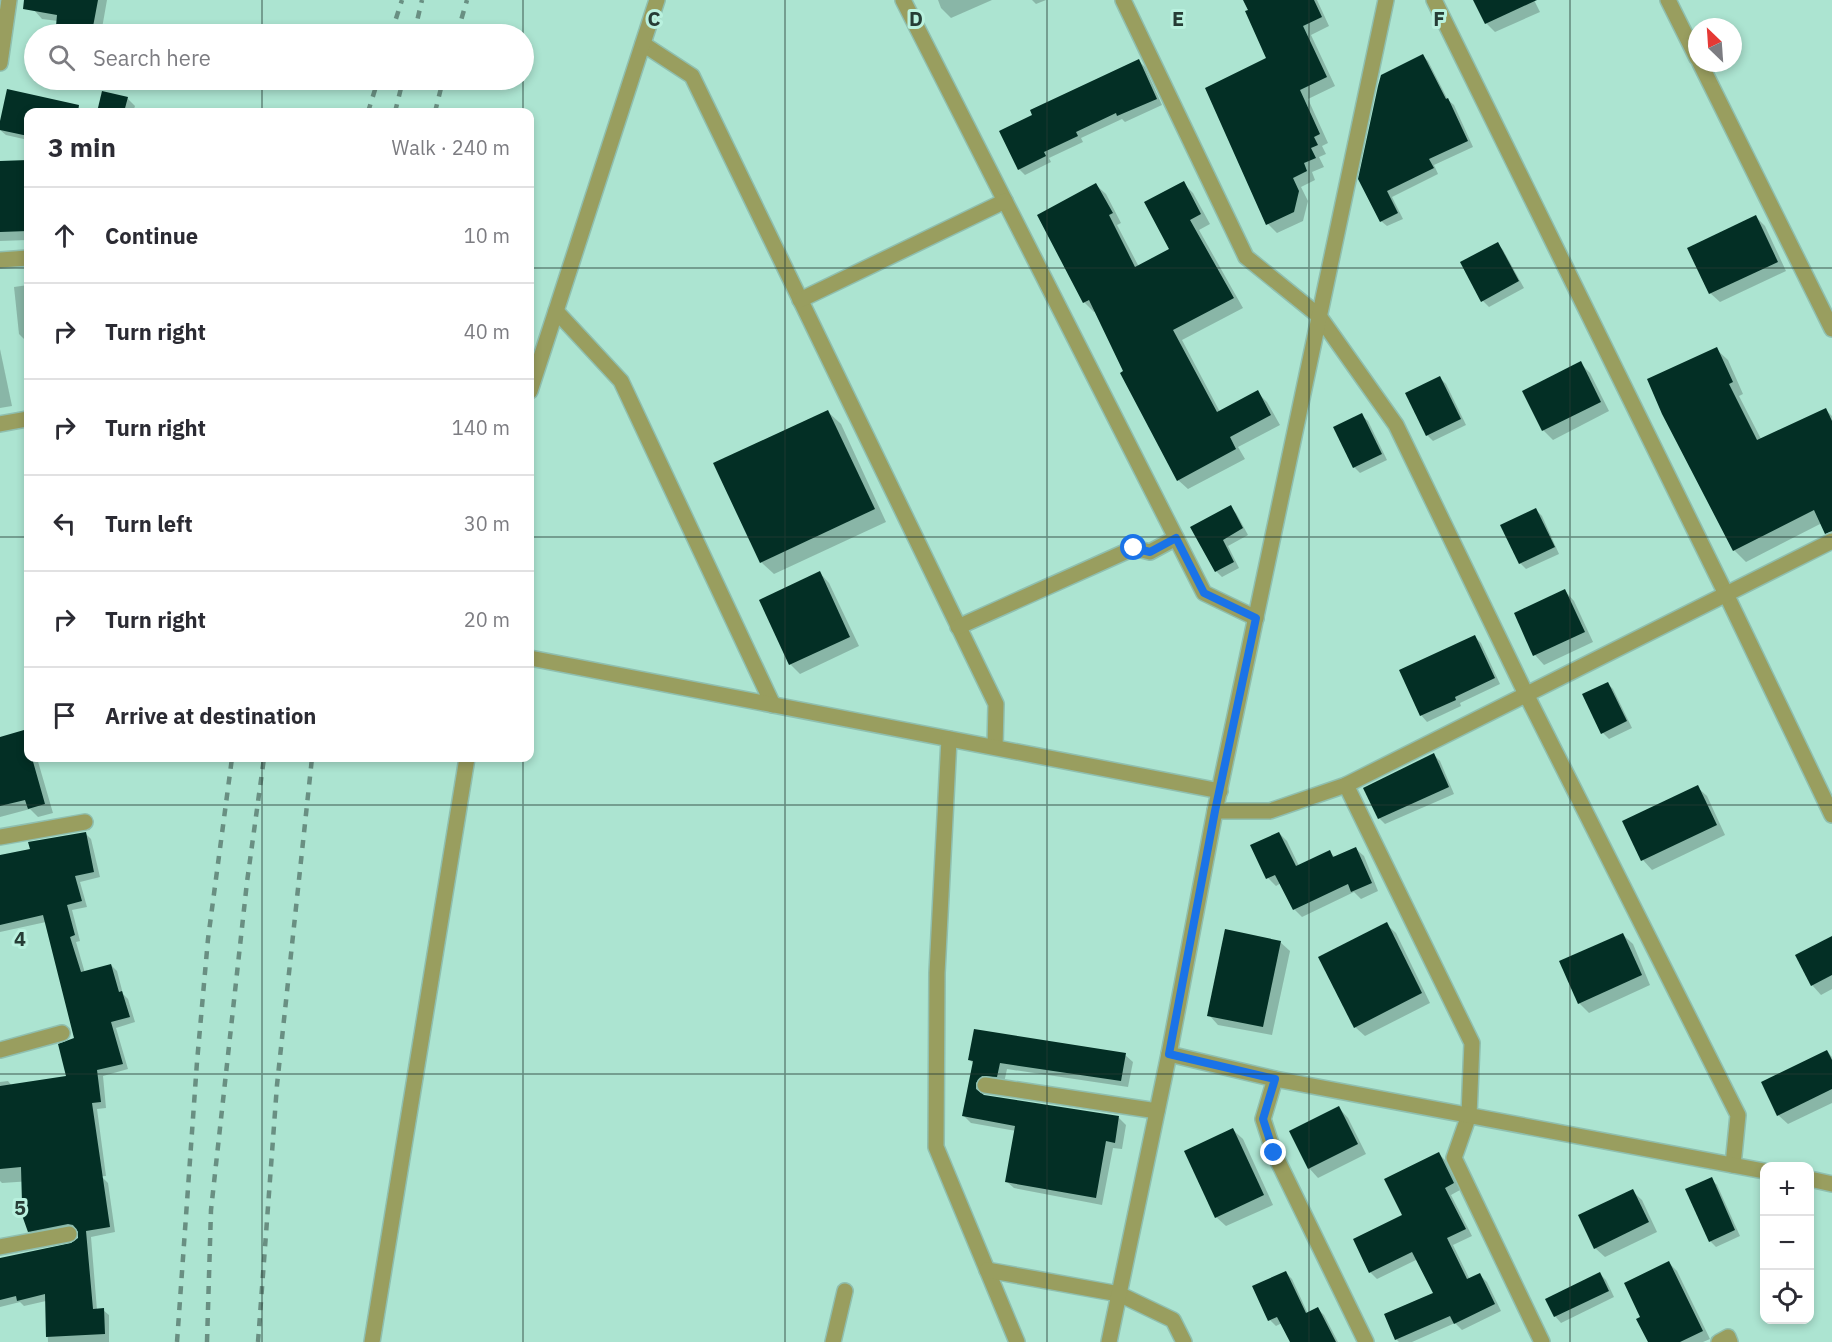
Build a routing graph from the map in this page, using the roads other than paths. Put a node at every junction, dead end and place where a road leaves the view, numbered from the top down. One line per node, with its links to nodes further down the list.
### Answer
1 (9, 0): 10 (street)
2 (657, 0): 9 (street)
3 (903, 0): 12 (street)
4 (1123, 0): 17 (street)
5 (1386, 0): 17 (street)
6 (1434, 0): 24 (street)
7 (1668, 0): 8 (street)
8 (1688, 40)
9 (642, 44): 15 (street); 16 (street)
10 (1, 56)
11 (1704, 72): 18 (street)
12 (1005, 201): 15 (street); 22 (street)
13 (24, 258): 14 (street)
14 (0, 260)
15 (800, 300): 26 (street)
16 (556, 310): 19 (street); 29 (street)
17 (1319, 316): 25 (street); 28 (street)
18 (1832, 329)
19 (534, 379)
20 (24, 420): 21 (street)
21 (0, 424)
22 (1176, 538): 25 (street); 26 (street)
23 (1832, 541): 24 (street)
24 (1726, 594): 28 (street); 36 (street)
25 (1256, 618): 34 (street)
26 (958, 627): 31 (street)
27 (534, 659): 29 (street)
28 (1526, 694): 33 (street); 46 (street)
29 (773, 705): 30 (street)
30 (949, 739): 31 (street); 52 (street)
31 (995, 747): 34 (street)
32 (466, 762): 55 (street)
33 (1346, 785): 35 (street); 45 (street)
34 (1220, 790): 35 (street)
35 (1215, 811): 41 (street)
36 (1832, 815)
37 (85, 822): 38 (street)
38 (0, 837)
39 (62, 1033): 40 (street)
40 (0, 1050)
41 (1169, 1054): 42 (street); 44 (street)
42 (1275, 1079): 45 (street); 60 (street)
43 (985, 1085): 44 (street)
44 (1157, 1111): 54 (street)
45 (1470, 1115): 46 (street); 61 (street)
46 (1733, 1165): 47 (street)
47 (1760, 1170)
48 (1814, 1180): 49 (street)
49 (1832, 1184)
50 (69, 1234): 51 (street)
51 (0, 1247)
52 (987, 1270): 54 (street); 57 (street)
53 (845, 1291): 56 (street)
54 (1119, 1294): 58 (street); 59 (street)
55 (372, 1342)
56 (833, 1342)
57 (1017, 1342)
58 (1109, 1342)
59 (1184, 1342)
60 (1366, 1342)
61 (1542, 1342)
62 (1719, 1342): 63 (street)
63 (1730, 1342)

